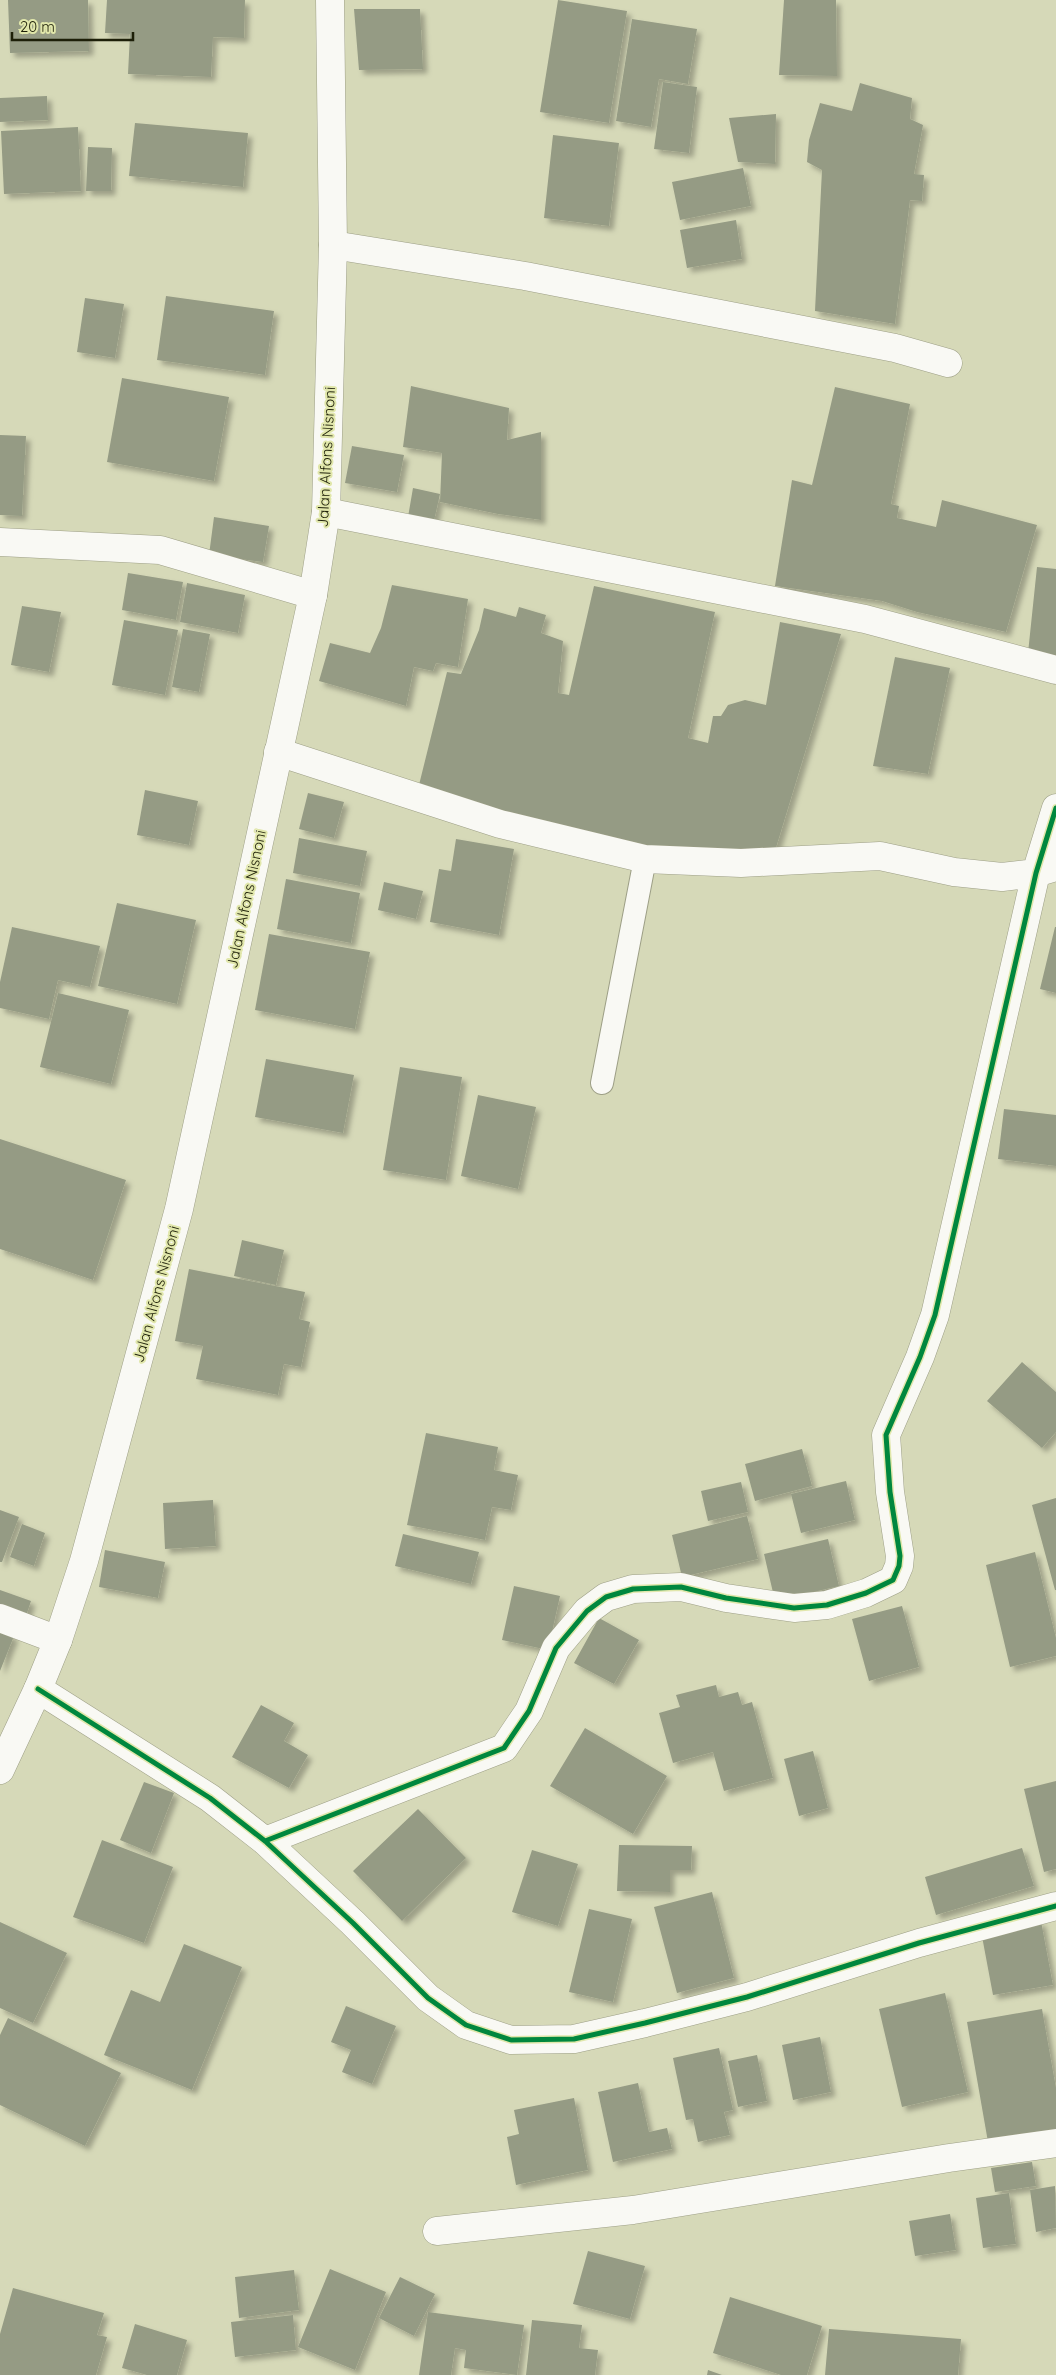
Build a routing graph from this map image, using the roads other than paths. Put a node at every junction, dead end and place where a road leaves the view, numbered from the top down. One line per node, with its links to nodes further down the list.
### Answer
1 (330, 0): 2 (street, Jalan Alfons Nisnoni)
2 (333, 245): 3 (street); 4 (street, Jalan Alfons Nisnoni)
3 (948, 363)
4 (326, 512): 6 (street, Jalan Alfons Nisnoni); 7 (street)
5 (0, 542): 6 (street)
6 (313, 595): 8 (street, Jalan Alfons Nisnoni)
7 (1056, 670)
8 (278, 752): 10 (street); 14 (street, Jalan Alfons Nisnoni)
9 (1056, 808): 11 (street)
10 (645, 859): 11 (street); 12 (lane)
11 (1046, 870): 17 (street)
12 (602, 1084)
13 (0, 1618): 14 (street)
14 (58, 1640): 15 (street, Jalan Alfons Nisnoni)
15 (38, 1689): 16 (street, Jalan Alfons Nisnoni); 17 (street)
16 (0, 1770)
17 (265, 1841): 18 (street)
18 (1056, 1906)
19 (1056, 2143): 20 (street)
20 (438, 2231)

